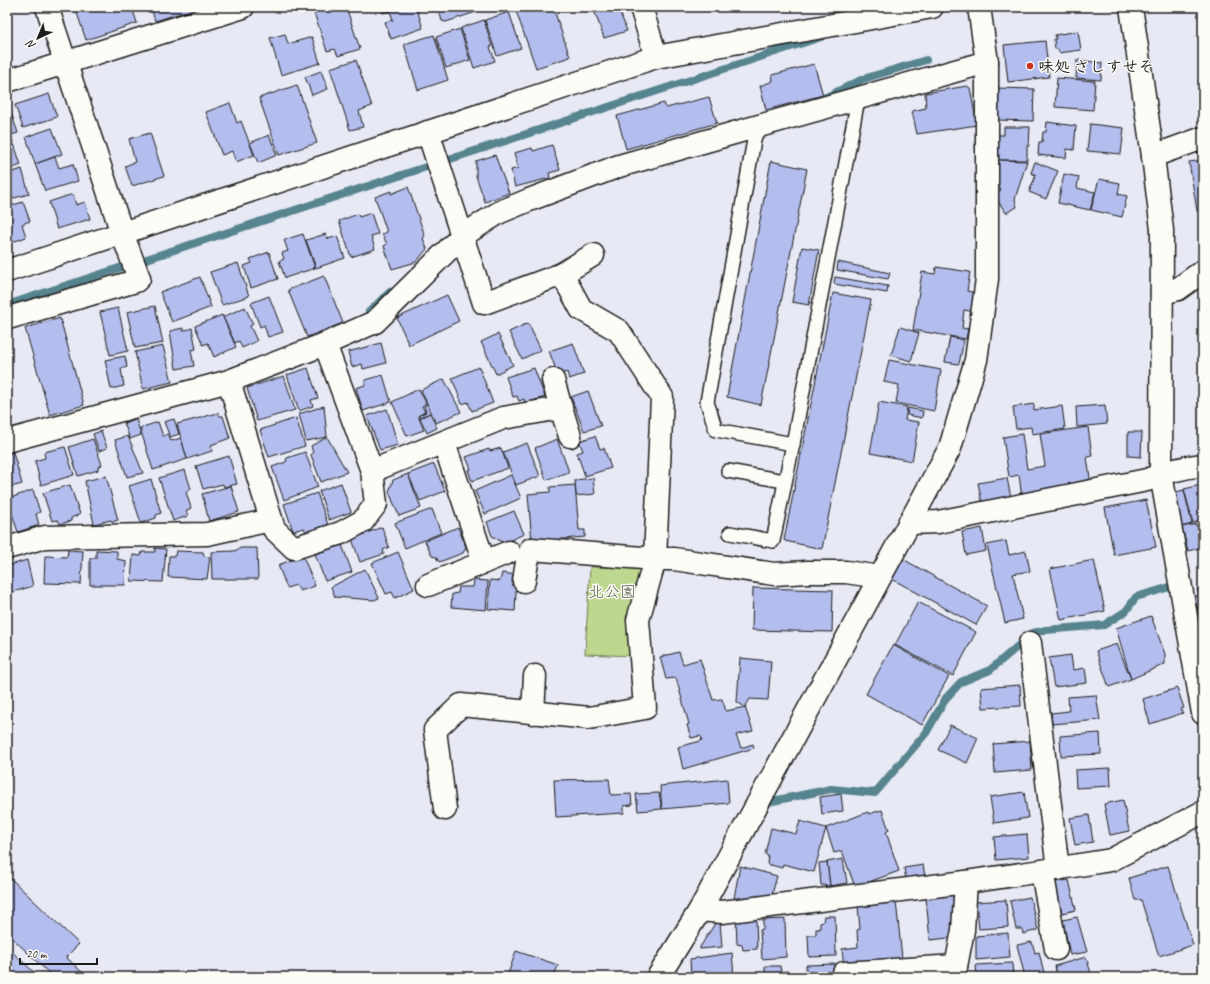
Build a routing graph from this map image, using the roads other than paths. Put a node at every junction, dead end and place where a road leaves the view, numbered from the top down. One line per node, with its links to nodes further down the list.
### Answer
1 (47, 7): 9 (street)
2 (641, 7): 7 (street)
3 (932, 7): 7 (street)
4 (979, 7): 8 (street)
5 (1131, 7): 15 (street)
6 (239, 8): 9 (street)
7 (656, 57): 13 (street)
8 (987, 62): 11 (street); 38 (street)
9 (65, 63): 10 (street); 16 (street)
10 (7, 81)
11 (858, 99): 12 (street); 31 (lane)
12 (758, 126): 17 (street); 31 (lane)
13 (428, 132): 16 (street); 17 (street)
14 (1203, 138): 15 (street)
15 (1153, 156): 22 (street)
16 (122, 234): 19 (street); 23 (street)
17 (462, 236): 21 (street); 24 (street)
18 (593, 255): 21 (street)
19 (7, 271)
20 (1203, 271): 22 (street)
21 (562, 274): 42 (street)
22 (1162, 293): 35 (street)
23 (8, 318)
24 (325, 344): 26 (street); 33 (street)
25 (553, 380): 27 (street)
26 (229, 381): 29 (street); 37 (street)
27 (561, 408): 28 (street); 30 (street)
28 (570, 436)
29 (7, 441)
30 (444, 443): 33 (street); 43 (street)
31 (792, 444): 36 (lane)
32 (1203, 465): 35 (street)
33 (372, 471): 37 (street)
34 (728, 471): 36 (lane)
35 (1161, 474): 38 (street); 50 (street)
36 (784, 481): 39 (lane)
37 (270, 520): 40 (street)
38 (909, 523): 44 (street)
39 (730, 532)
40 (7, 548)
41 (508, 552): 43 (street)
42 (655, 559): 44 (street); 45 (street); 49 (street)
43 (484, 562): 46 (street)
44 (880, 577): 55 (street)
45 (524, 581)
46 (428, 584)
47 (1030, 644): 53 (street)
48 (535, 676): 49 (street)
49 (533, 713): 51 (street)
50 (1203, 713)
51 (446, 809)
52 (1203, 812): 53 (street)
53 (1050, 870): 54 (street); 56 (street)
54 (966, 882): 55 (street); 57 (street)
55 (700, 910): 59 (street)
56 (1056, 949)
57 (955, 971): 58 (street)
58 (844, 973)
59 (658, 977)

